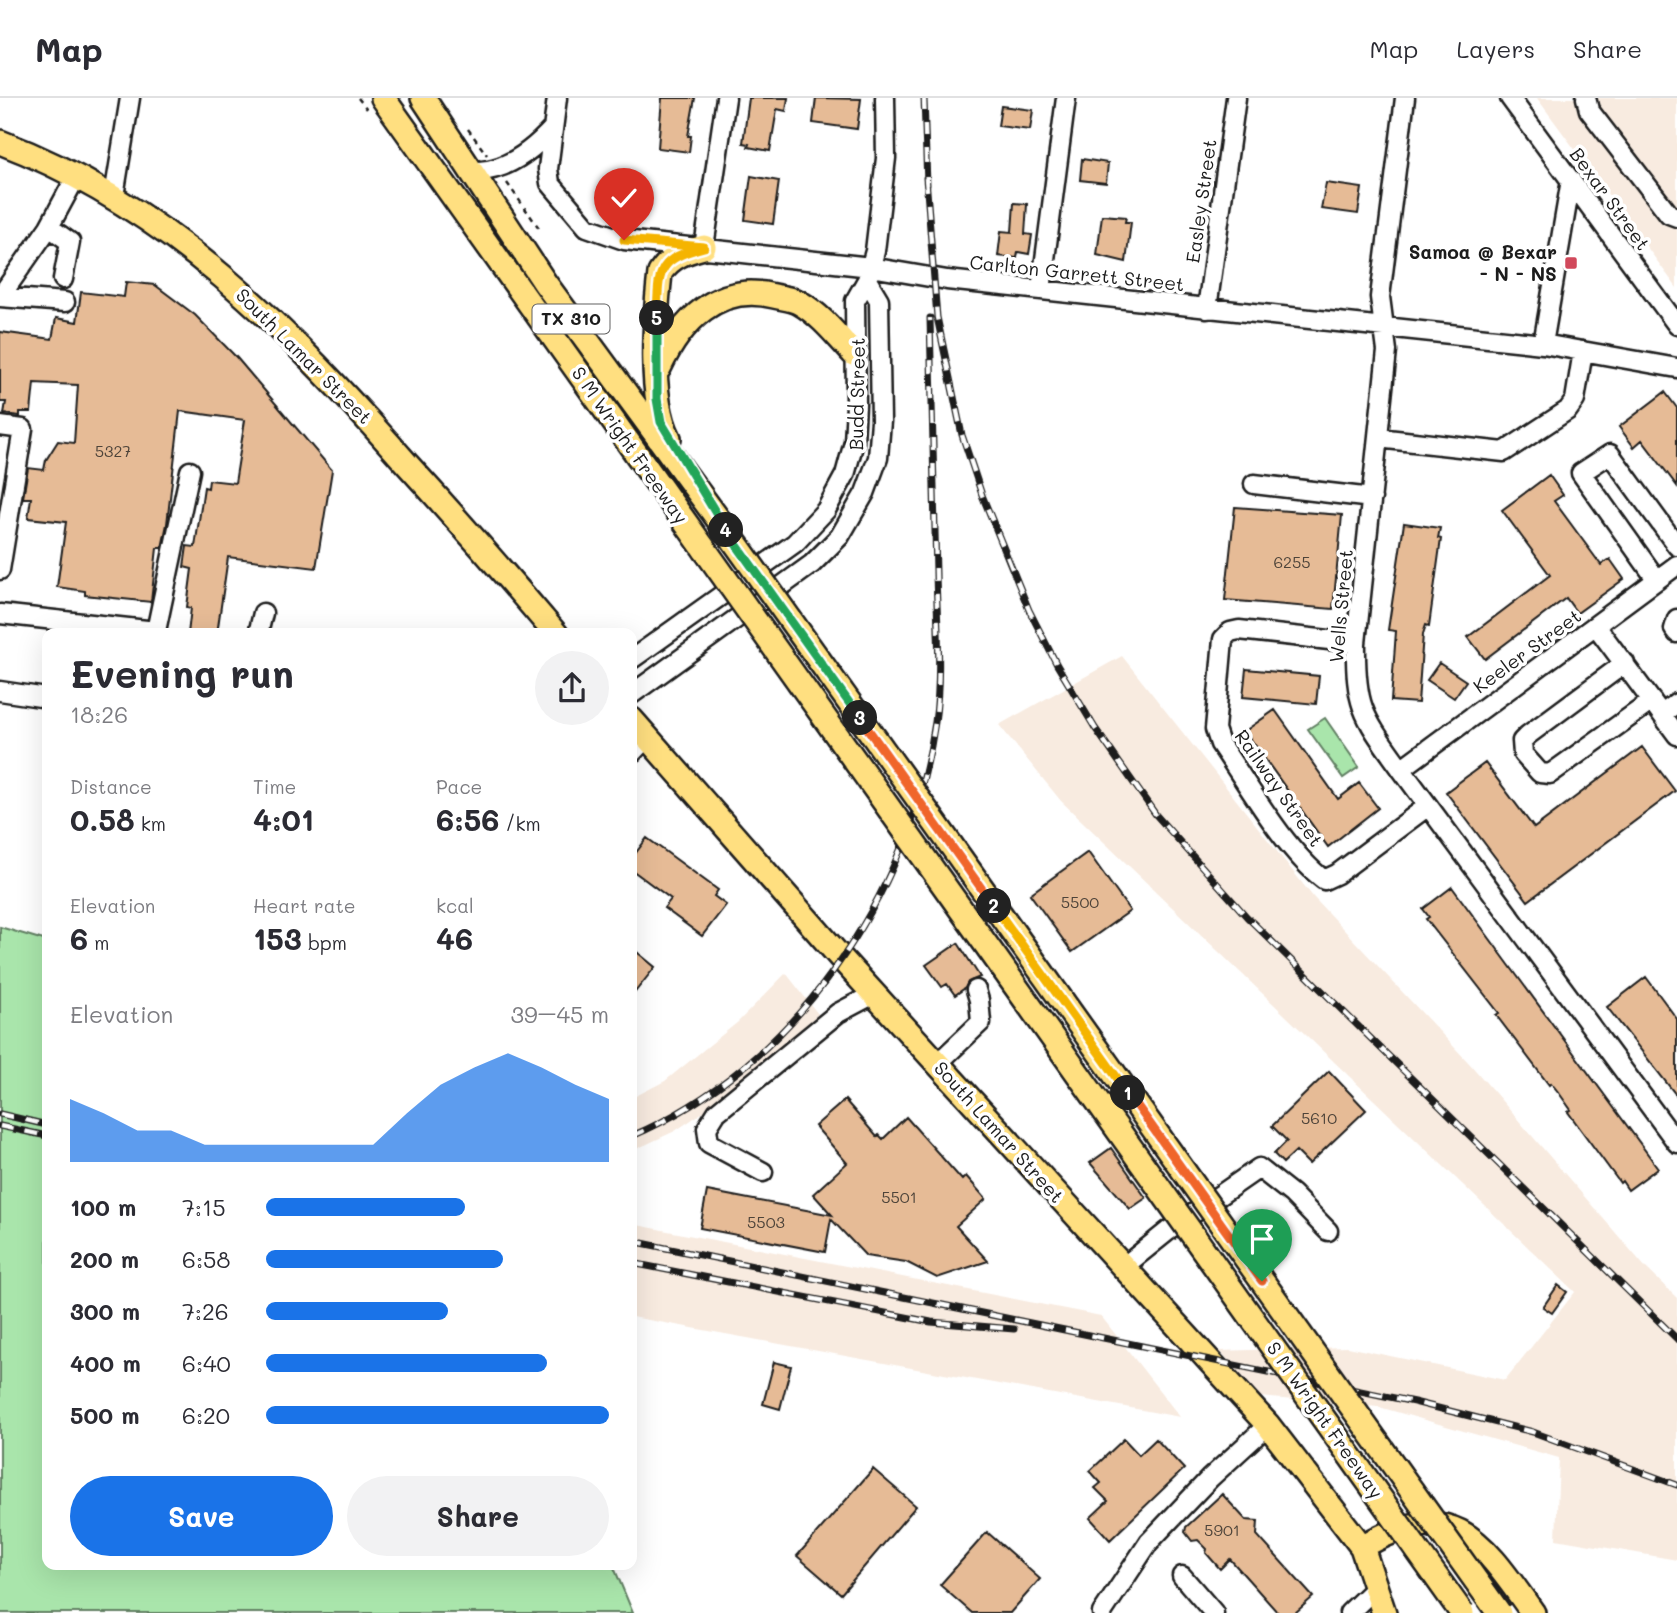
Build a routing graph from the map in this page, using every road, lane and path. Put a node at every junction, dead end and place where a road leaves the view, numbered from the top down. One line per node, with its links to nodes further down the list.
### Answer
1 (130, 98): 20 (street)
2 (383, 98): 84 (main road, S M Wright Freeway / TX 310, bridge)
3 (423, 98): 16 (main road, S M Wright Freeway / TX 310)
4 (557, 98): 13 (street, Carlton Garrett Street)
5 (726, 98): 24 (street)
6 (885, 98): 25 (street, Budd Street)
7 (1066, 98): 27 (street)
8 (1236, 98): 30 (street, Easley Street)
9 (1405, 98): 32 (street, Wells Street)
10 (1510, 98): 19 (street, Bexar Street)
11 (1586, 98): 21 (street)
12 (461, 120): 15 (path)
13 (552, 128): 16 (street); 24 (street, Carlton Garrett Street)
14 (0, 142): 17 (main road, South Lamar Street)
15 (493, 164)
16 (470, 171): 43 (main road, S M Wright Freeway / TX 310)
17 (76, 175): 20 (main road, South Lamar Street); 22 (street)
18 (502, 177): 23 (path)
19 (1571, 180): 31 (street, Bexar Street); 33 (street)
20 (114, 196): 55 (main road, South Lamar Street)
21 (1677, 217)
22 (49, 227): 26 (street); 28 (street)
23 (539, 228)
24 (704, 247): 25 (street, Carlton Garrett Street); 37 (main road)
25 (869, 274): 27 (street, Carlton Garrett Street); 35 (street, Budd Street); 60 (street, Budd Street)
26 (63, 279)
27 (1041, 290): 30 (street, Carlton Garrett Street)
28 (0, 297): 29 (street)
29 (65, 302)
30 (1208, 309): 32 (street, Carlton Garrett Street)
31 (1677, 325)
32 (1384, 327): 33 (street, Carlton Garrett Street); 39 (street, Wells Street)
33 (1543, 344): 34 (street, Carlton Garrett Street)
34 (1583, 351): 36 (street, Carlton Garrett Street); 39 (street)
35 (854, 354): 37 (main road); 58 (street, Budd Street)
36 (1677, 368)
37 (656, 374): 43 (main road)
38 (0, 426): 46 (street)
39 (1378, 438): 42 (street, Wells Street)
40 (190, 471): 53 (street)
41 (1255, 484): 42 (street)
42 (1372, 498): 57 (street, Wells Street)
43 (729, 534): 85 (main road, S M Wright Freeway / TX 310, bridge)
44 (1677, 546): 47 (street)
45 (1677, 565): 47 (street, Keeler Street)
46 (0, 570)
47 (1657, 580): 51 (street, Keeler Street)
48 (263, 613): 54 (street)
49 (0, 614): 52 (street)
50 (1677, 619): 56 (street)
51 (1597, 626): 59 (street); 67 (street, Keeler Street)
52 (121, 628)
53 (157, 628)
54 (259, 628)
55 (551, 628)
56 (1677, 633)
57 (1356, 643): 67 (street, Wells Street); 68 (street, Railway Street)
58 (637, 655)
59 (1625, 663): 64 (street); 64 (street)
60 (637, 690)
61 (0, 691): 62 (street)
62 (42, 697)
63 (1677, 704): 64 (street)
64 (1657, 708): 65 (street)
65 (1677, 735)
66 (637, 737): 70 (main road, South Lamar Street)
67 (1401, 769): 68 (street, Wells Street)
68 (1428, 806): 72 (street, Wells Street)
69 (976, 990): 71 (street)
70 (874, 994): 71 (main road, South Lamar Street); 73 (street)
71 (937, 1064): 75 (main road, South Lamar Street)
72 (1677, 1143)
73 (763, 1172)
74 (1328, 1231): 75 (street)
75 (1122, 1268): 76 (main road, South Lamar Street)
76 (1268, 1425): 77 (main road, South Lamar Street); 80 (street)
77 (1363, 1547): 79 (main road); 86 (main road)
78 (1182, 1576): 81 (street)
79 (1375, 1588): 82 (street); 83 (main road)
80 (1102, 1613)
81 (1214, 1613)
82 (1349, 1613)
83 (1384, 1613)
84 (1462, 1613)
85 (1499, 1613)
86 (1533, 1613)

